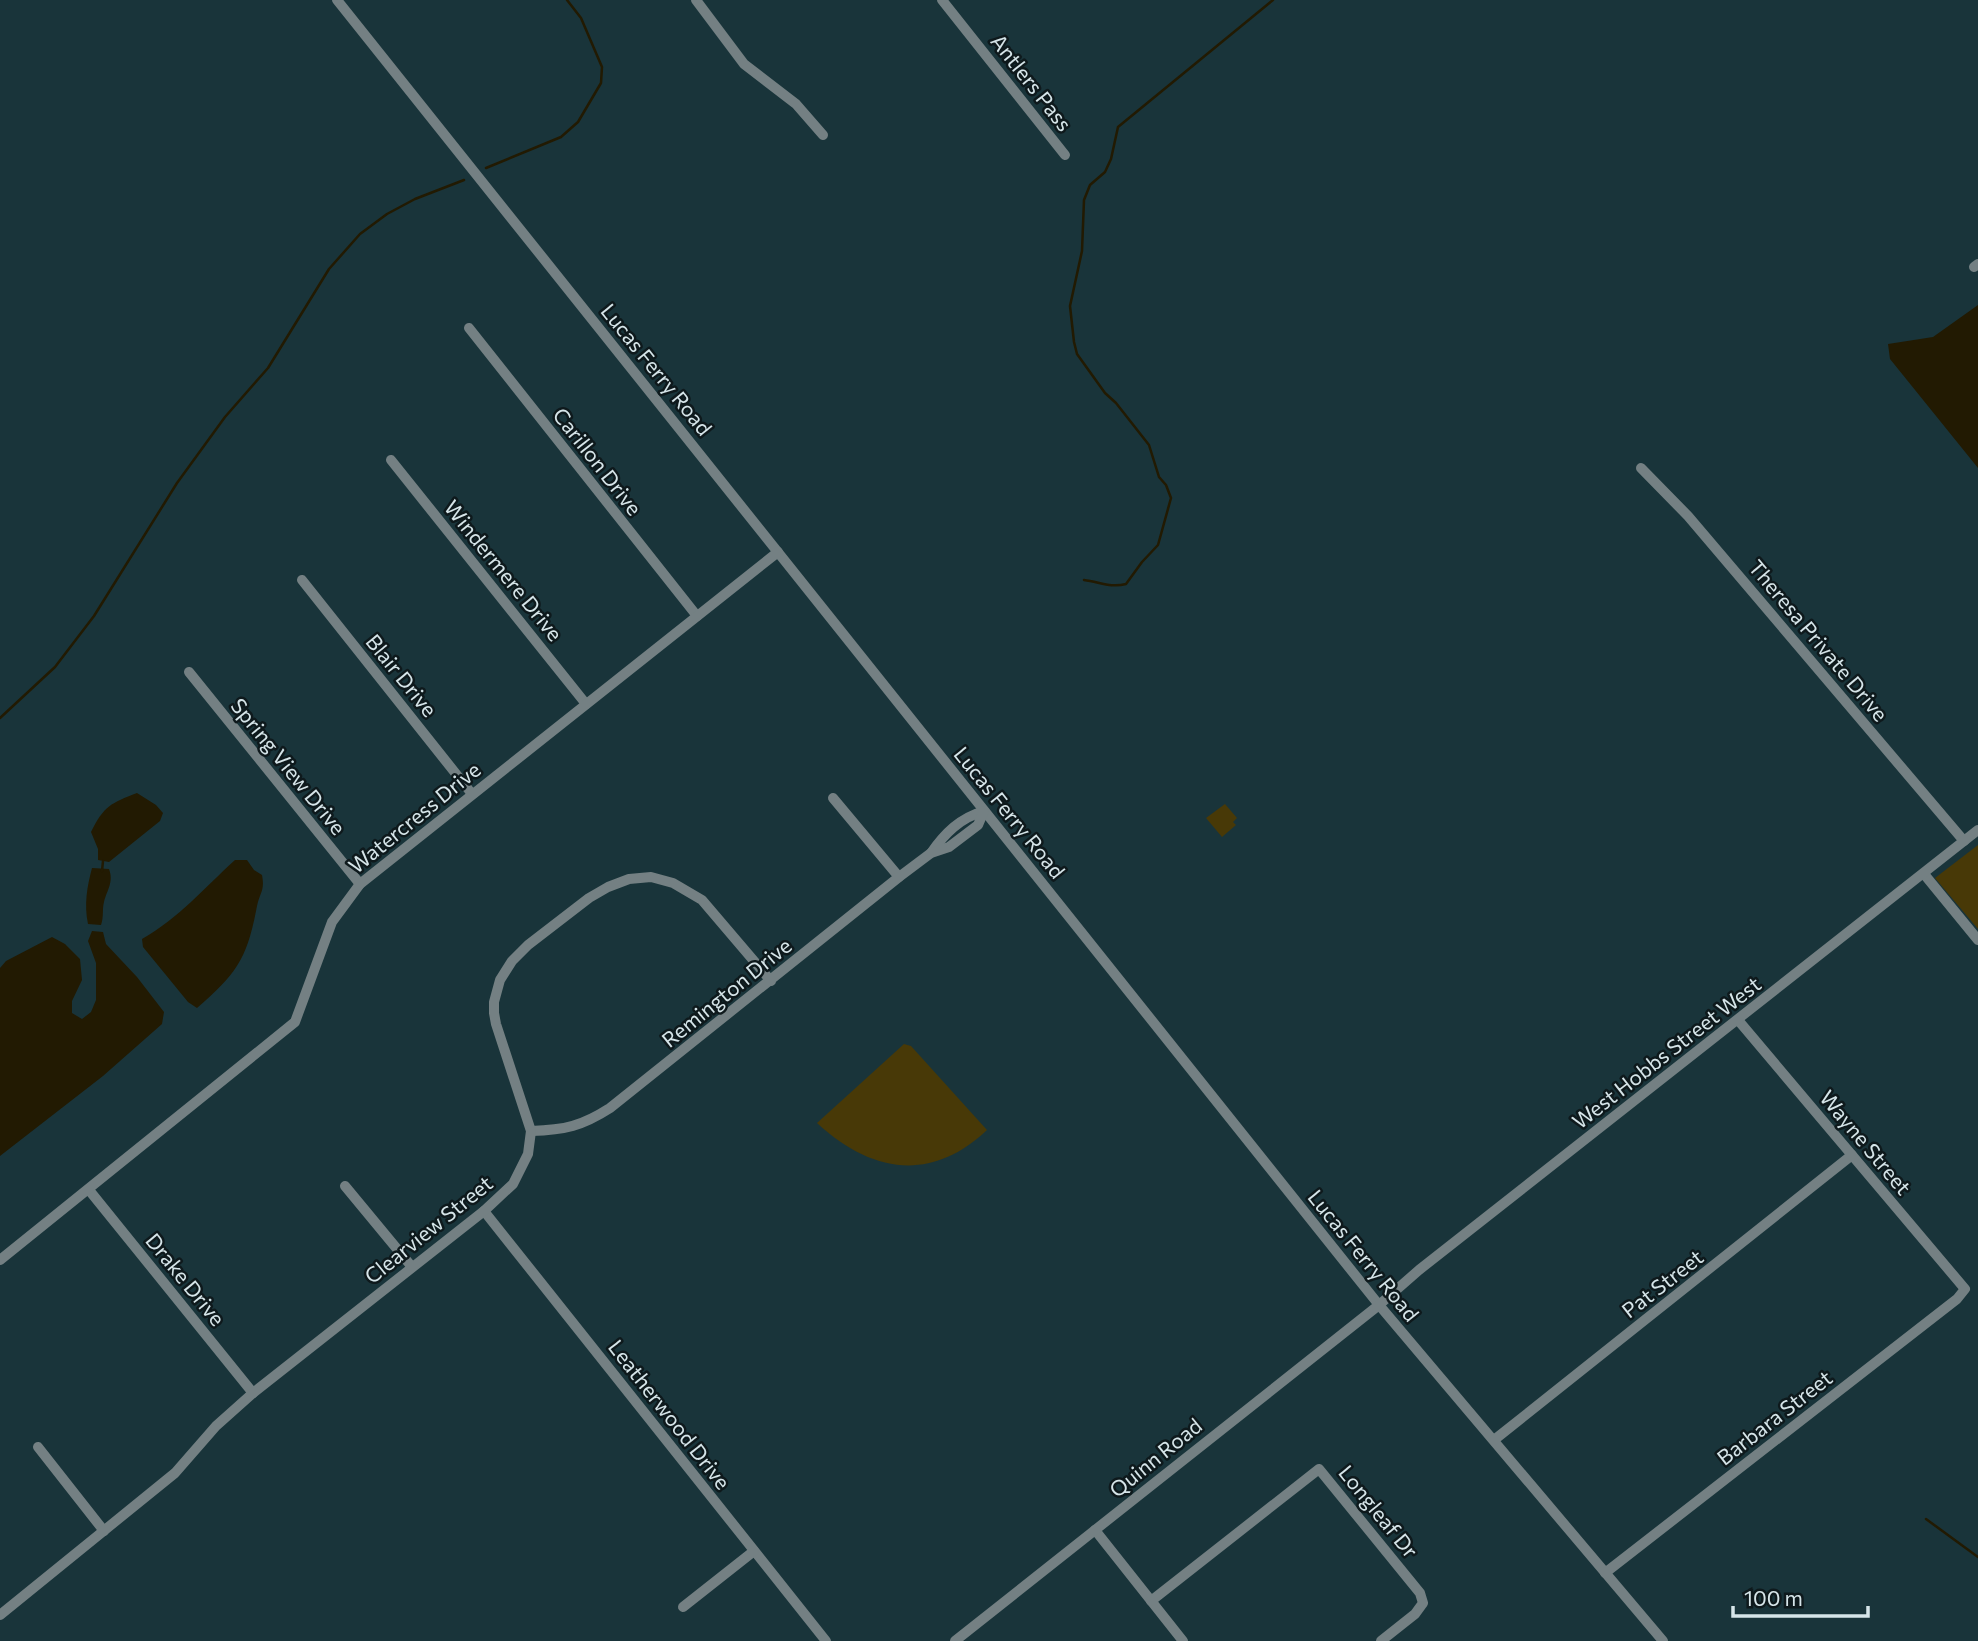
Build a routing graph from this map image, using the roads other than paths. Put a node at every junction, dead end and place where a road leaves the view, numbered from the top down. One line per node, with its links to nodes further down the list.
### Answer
1 (337, 0): 9 (street, Lucas Ferry Road)
2 (696, 0): 4 (street)
3 (942, 0): 5 (street, Antlers Pass)
4 (823, 135)
5 (1065, 155)
6 (469, 328): 11 (street, Carillon Drive)
7 (391, 460): 13 (street, Windermere Drive)
8 (1641, 468): 18 (street, Theresa Private Drive)
9 (778, 552): 11 (street, Watercress Drive); 16 (street, Lucas Ferry Road)
10 (302, 580): 14 (street, Blair Drive)
11 (697, 617): 13 (street, Watercress Drive)
12 (189, 672): 21 (street, Spring View Drive)
13 (586, 704): 14 (street, Watercress Drive)
14 (472, 794): 21 (street, Watercress Drive)
15 (833, 798): 20 (street)
16 (984, 811): 20 (street, Remington Drive); 33 (street, Lucas Ferry Road)
17 (1978, 830): 18 (street, West Hobbs Street West)
18 (1964, 841): 19 (street, West Hobbs Street West)
19 (1924, 874): 22 (street); 24 (street, West Hobbs Street West)
20 (899, 877): 23 (street, Remington Drive)
21 (360, 884): 28 (street, Watercress Drive)
22 (1978, 940)
23 (771, 981): 25 (street, Remington Drive); 25 (street)
24 (1738, 1020): 26 (street, Wayne Street); 33 (street, West Hobbs Street West)
25 (531, 1130): 29 (street, Clearview Street)
26 (1852, 1156): 32 (street, Wayne Street); 35 (street, Pat Street)
27 (345, 1186): 31 (street)
28 (89, 1190): 30 (street, Watercress Drive); 34 (street, Drake Drive)
29 (484, 1211): 31 (street, Clearview Street); 39 (street, Leatherwood Drive)
30 (0, 1260)
31 (412, 1267): 34 (street, Clearview Street)
32 (1965, 1289): 40 (street, Barbara Street)
33 (1379, 1305): 35 (street, Lucas Ferry Road); 37 (street, Quinn Road)
34 (253, 1393): 38 (street, Clearview Street)
35 (1494, 1440): 40 (street, Lucas Ferry Road)
36 (38, 1447): 38 (street)
37 (1095, 1530): 41 (street); 45 (street, Quinn Road)
38 (104, 1531): 43 (street, Clearview Street)
39 (754, 1551): 42 (street); 44 (street, Leatherwood Drive)
40 (1605, 1573): 48 (street, Lucas Ferry Road)
41 (1151, 1601): 46 (street); 47 (street, Longleaf Dr)
42 (683, 1607)
43 (0, 1615)
44 (826, 1641)
45 (955, 1641)
46 (1183, 1641)
47 (1381, 1641)
48 (1663, 1641)

